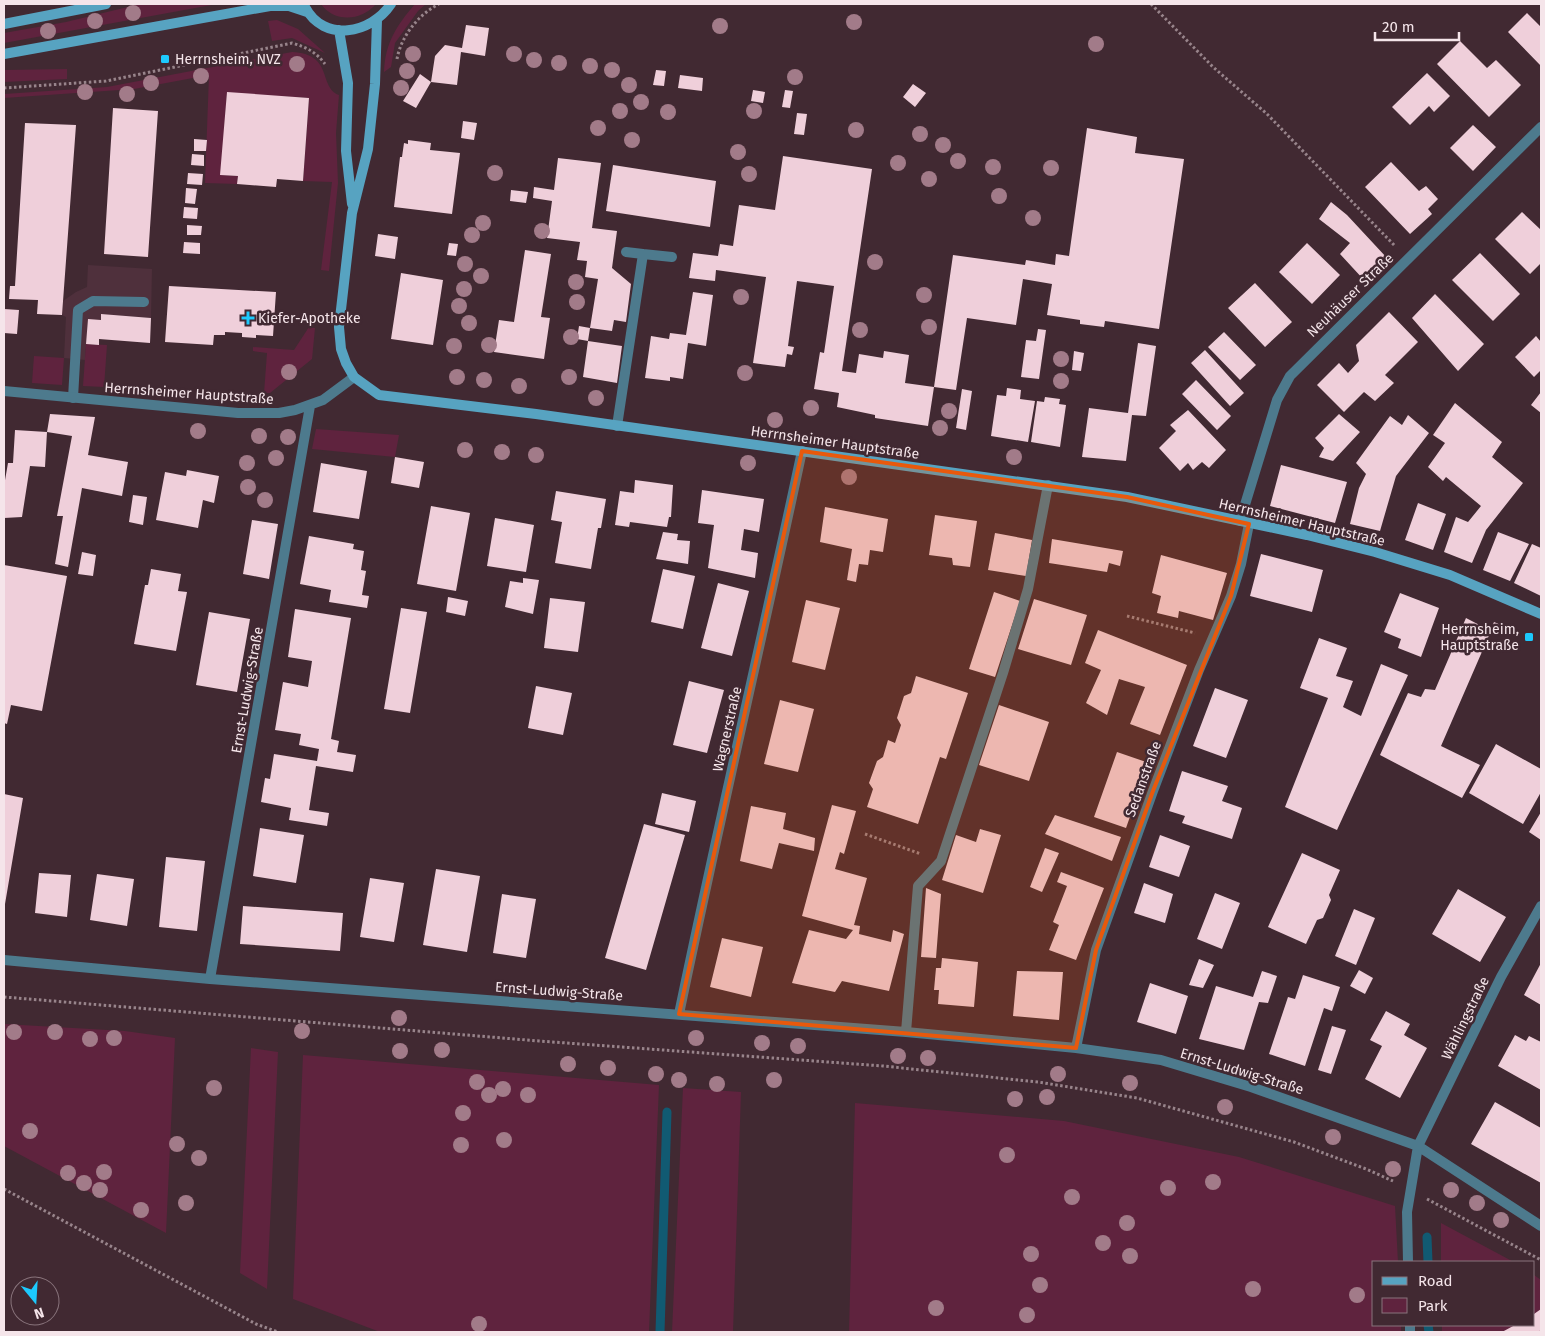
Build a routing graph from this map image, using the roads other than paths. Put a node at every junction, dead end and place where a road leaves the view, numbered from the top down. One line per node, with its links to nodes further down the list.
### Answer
1 (106, 4): 5 (street)
2 (391, 4): 4 (street)
3 (305, 8): 6 (street); 7 (street)
4 (377, 20): 6 (street); 9 (street, Herrnsheimer Hauptstraße)
5 (4, 24)
6 (339, 30): 9 (street, Herrnsheimer Hauptstraße)
7 (4, 54)
8 (1541, 127): 21 (street, Neuhäuser Straße)
9 (352, 212): 14 (street, Herrnsheimer Hauptstraße)
10 (626, 252): 11 (street)
11 (643, 254): 12 (street); 18 (street)
12 (672, 257)
13 (144, 302): 16 (street)
14 (354, 377): 17 (street, Herrnsheimer Hauptstraße); 18 (street, Herrnsheimer Hauptstraße)
15 (4, 390): 16 (street, Herrnsheimer Hauptstraße)
16 (72, 398): 17 (street, Herrnsheimer Hauptstraße)
17 (310, 406): 25 (street, Ernst-Ludwig-Straße)
18 (617, 426): 19 (street, Herrnsheimer Hauptstraße)
19 (802, 451): 20 (street, Herrnsheimer Hauptstraße); 26 (street, Wagnerstraße)
20 (1048, 485): 21 (street, Herrnsheimer Hauptstraße); 27 (street)
21 (1244, 522): 22 (street, Herrnsheimer Hauptstraße); 28 (street, Sedanstraße)
22 (1541, 614)
23 (1541, 906): 29 (street, Wählingstraße)
24 (4, 960): 25 (street, Ernst-Ludwig-Straße)
25 (210, 979): 26 (street, Ernst-Ludwig-Straße)
26 (679, 1014): 27 (street, Ernst-Ludwig-Straße)
27 (906, 1032): 28 (street, Ernst-Ludwig-Straße)
28 (1076, 1048): 29 (street, Ernst-Ludwig-Straße)
29 (1418, 1146): 30 (street, Ernst-Ludwig-Straße); 31 (street, Wählingstraße)
30 (1541, 1226)
31 (1408, 1261)

